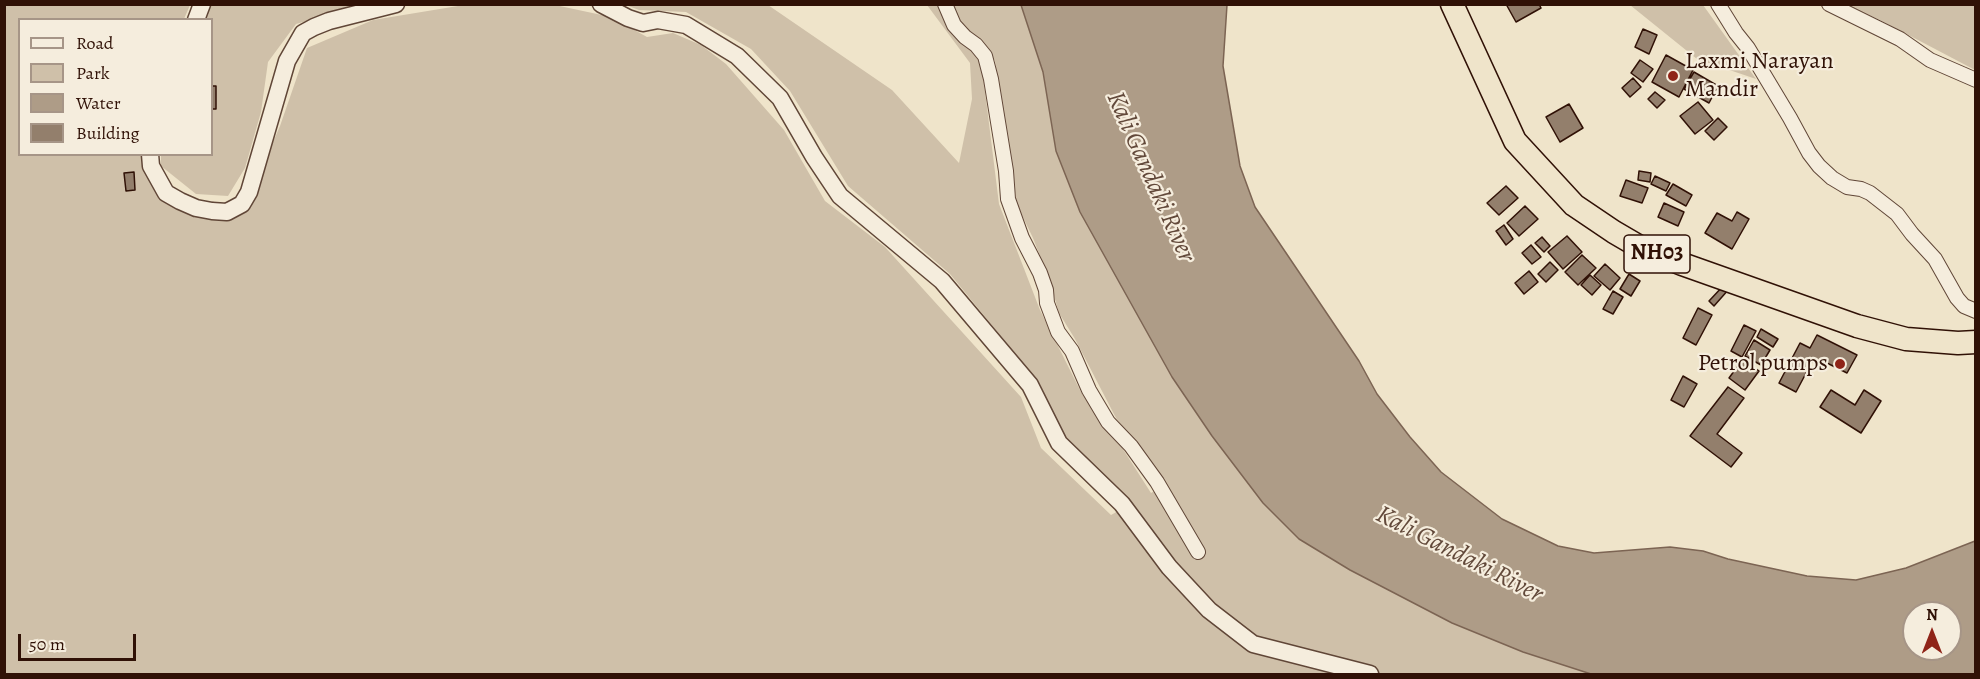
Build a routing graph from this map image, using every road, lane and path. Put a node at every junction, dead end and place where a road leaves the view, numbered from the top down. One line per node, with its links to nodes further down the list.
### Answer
1 (396, 4): 8 (street)
2 (601, 4): 12 (street)
3 (945, 4): 11 (street)
4 (1452, 4): 10 (highway, NH03)
5 (1718, 4): 9 (street)
6 (1829, 4): 7 (street)
7 (1976, 80)
8 (150, 156)
9 (1976, 311)
10 (1976, 342)
11 (1198, 552)
12 (1370, 675)

